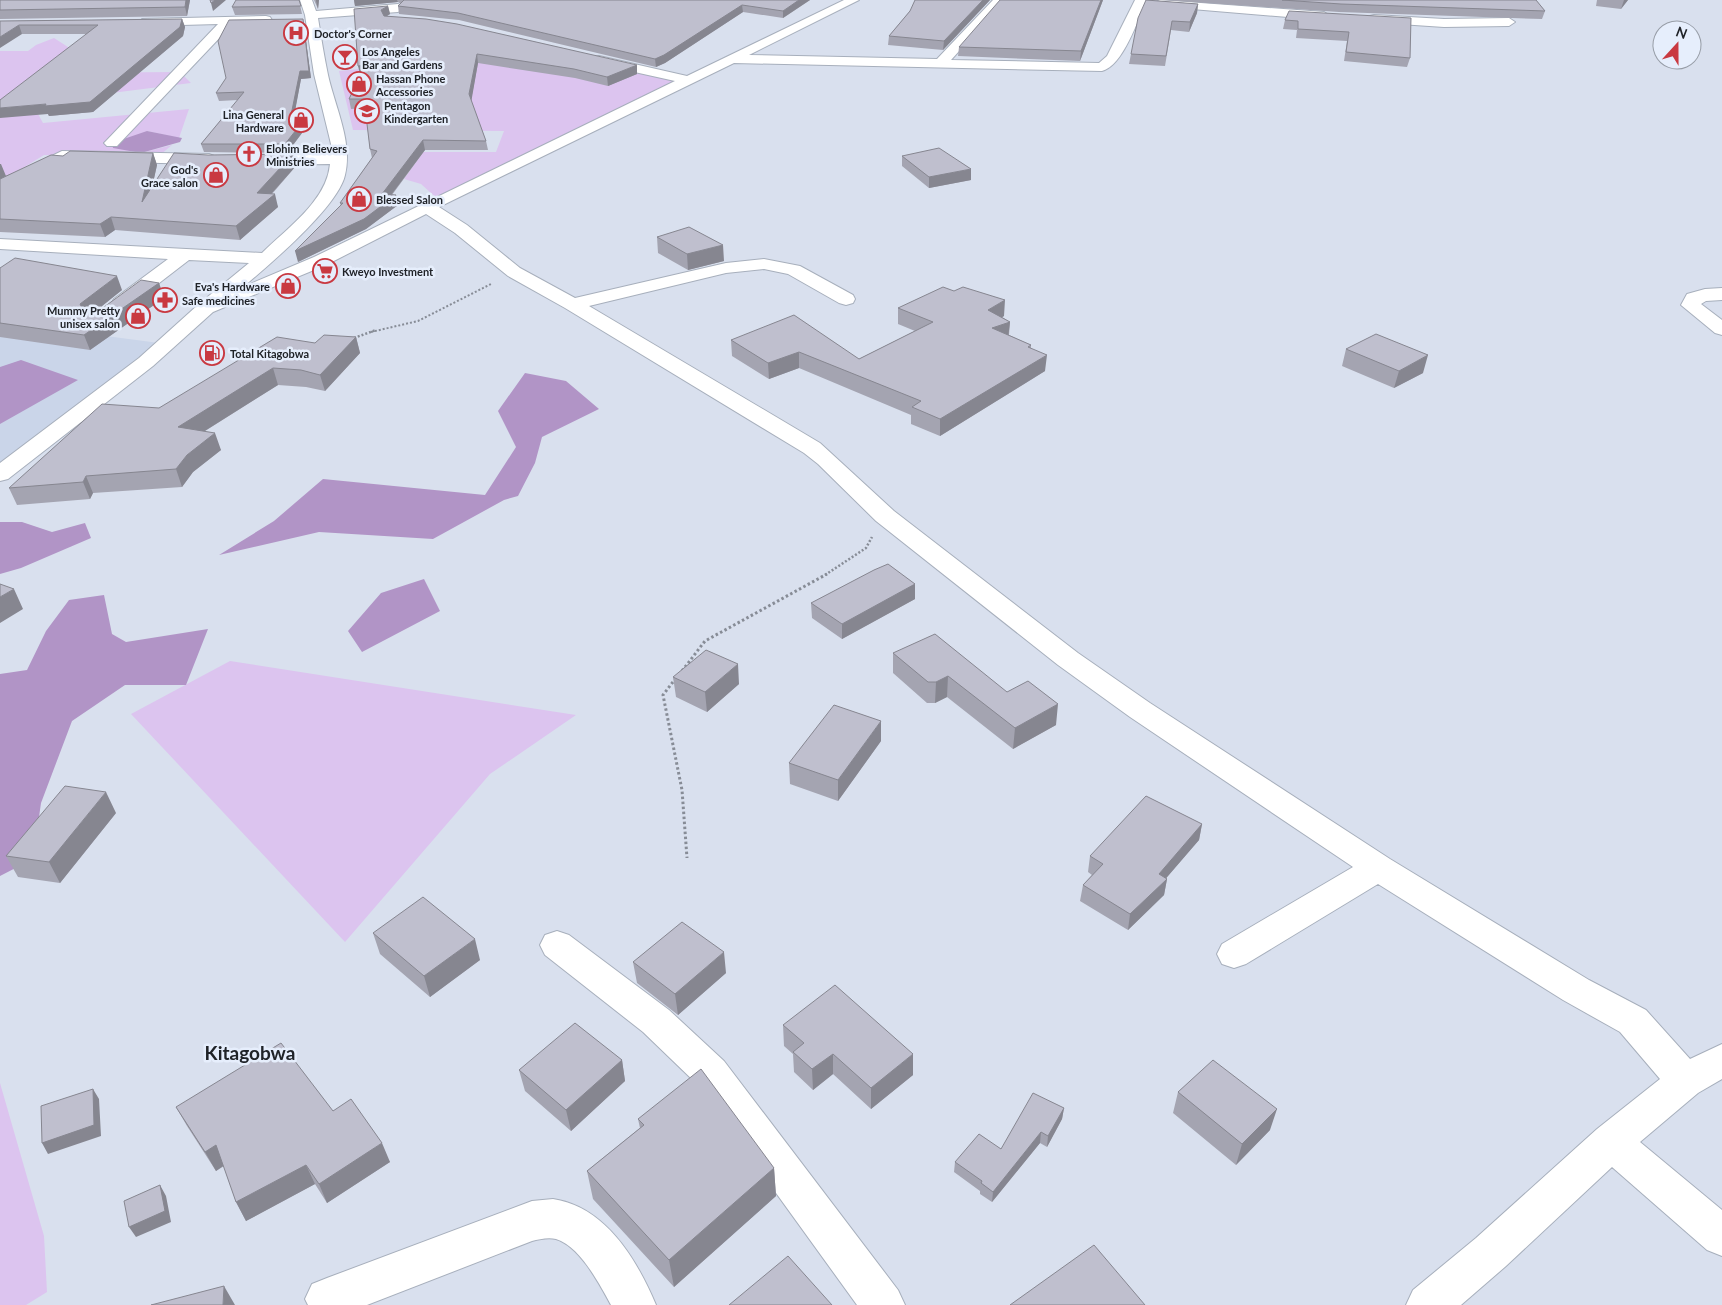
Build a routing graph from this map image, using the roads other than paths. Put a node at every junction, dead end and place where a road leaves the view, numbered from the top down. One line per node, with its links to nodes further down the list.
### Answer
1 (853, 0): 13 (street)
2 (999, 0): 14 (street)
3 (1140, 2): 6 (street); 14 (street)
4 (307, 14): 5 (street); 17 (street)
5 (396, 16)
6 (1339, 18)
7 (1358, 19): 11 (street)
8 (225, 20): 9 (street); 10 (street); 16 (street)
9 (282, 20)
10 (137, 22)
11 (1510, 22)
12 (584, 56): 15 (street)
13 (730, 59): 14 (street); 15 (street)
14 (942, 62)
15 (688, 80): 21 (street)
16 (112, 143)
17 (338, 159): 19 (street); 24 (street)
18 (220, 160): 20 (street)
19 (240, 160)
20 (0, 187)
21 (427, 207): 27 (street); 28 (street)
22 (0, 244): 23 (street)
23 (186, 254): 24 (street); 29 (street)
24 (266, 260): 28 (street)
25 (1722, 294): 30 (street)
26 (846, 299): 27 (street)
27 (572, 304): 32 (street)
28 (206, 308): 31 (street)
29 (105, 314)
30 (1722, 329)
31 (0, 474)
32 (1378, 868): 34 (street); 36 (street)
33 (557, 945): 41 (street)
34 (1234, 954)
35 (1722, 1060): 36 (street)
36 (1684, 1082): 37 (street)
37 (1611, 1142): 38 (street); 42 (street)
38 (1722, 1236)
39 (327, 1299): 40 (street)
40 (634, 1305)
41 (883, 1305)
42 (1428, 1305)

